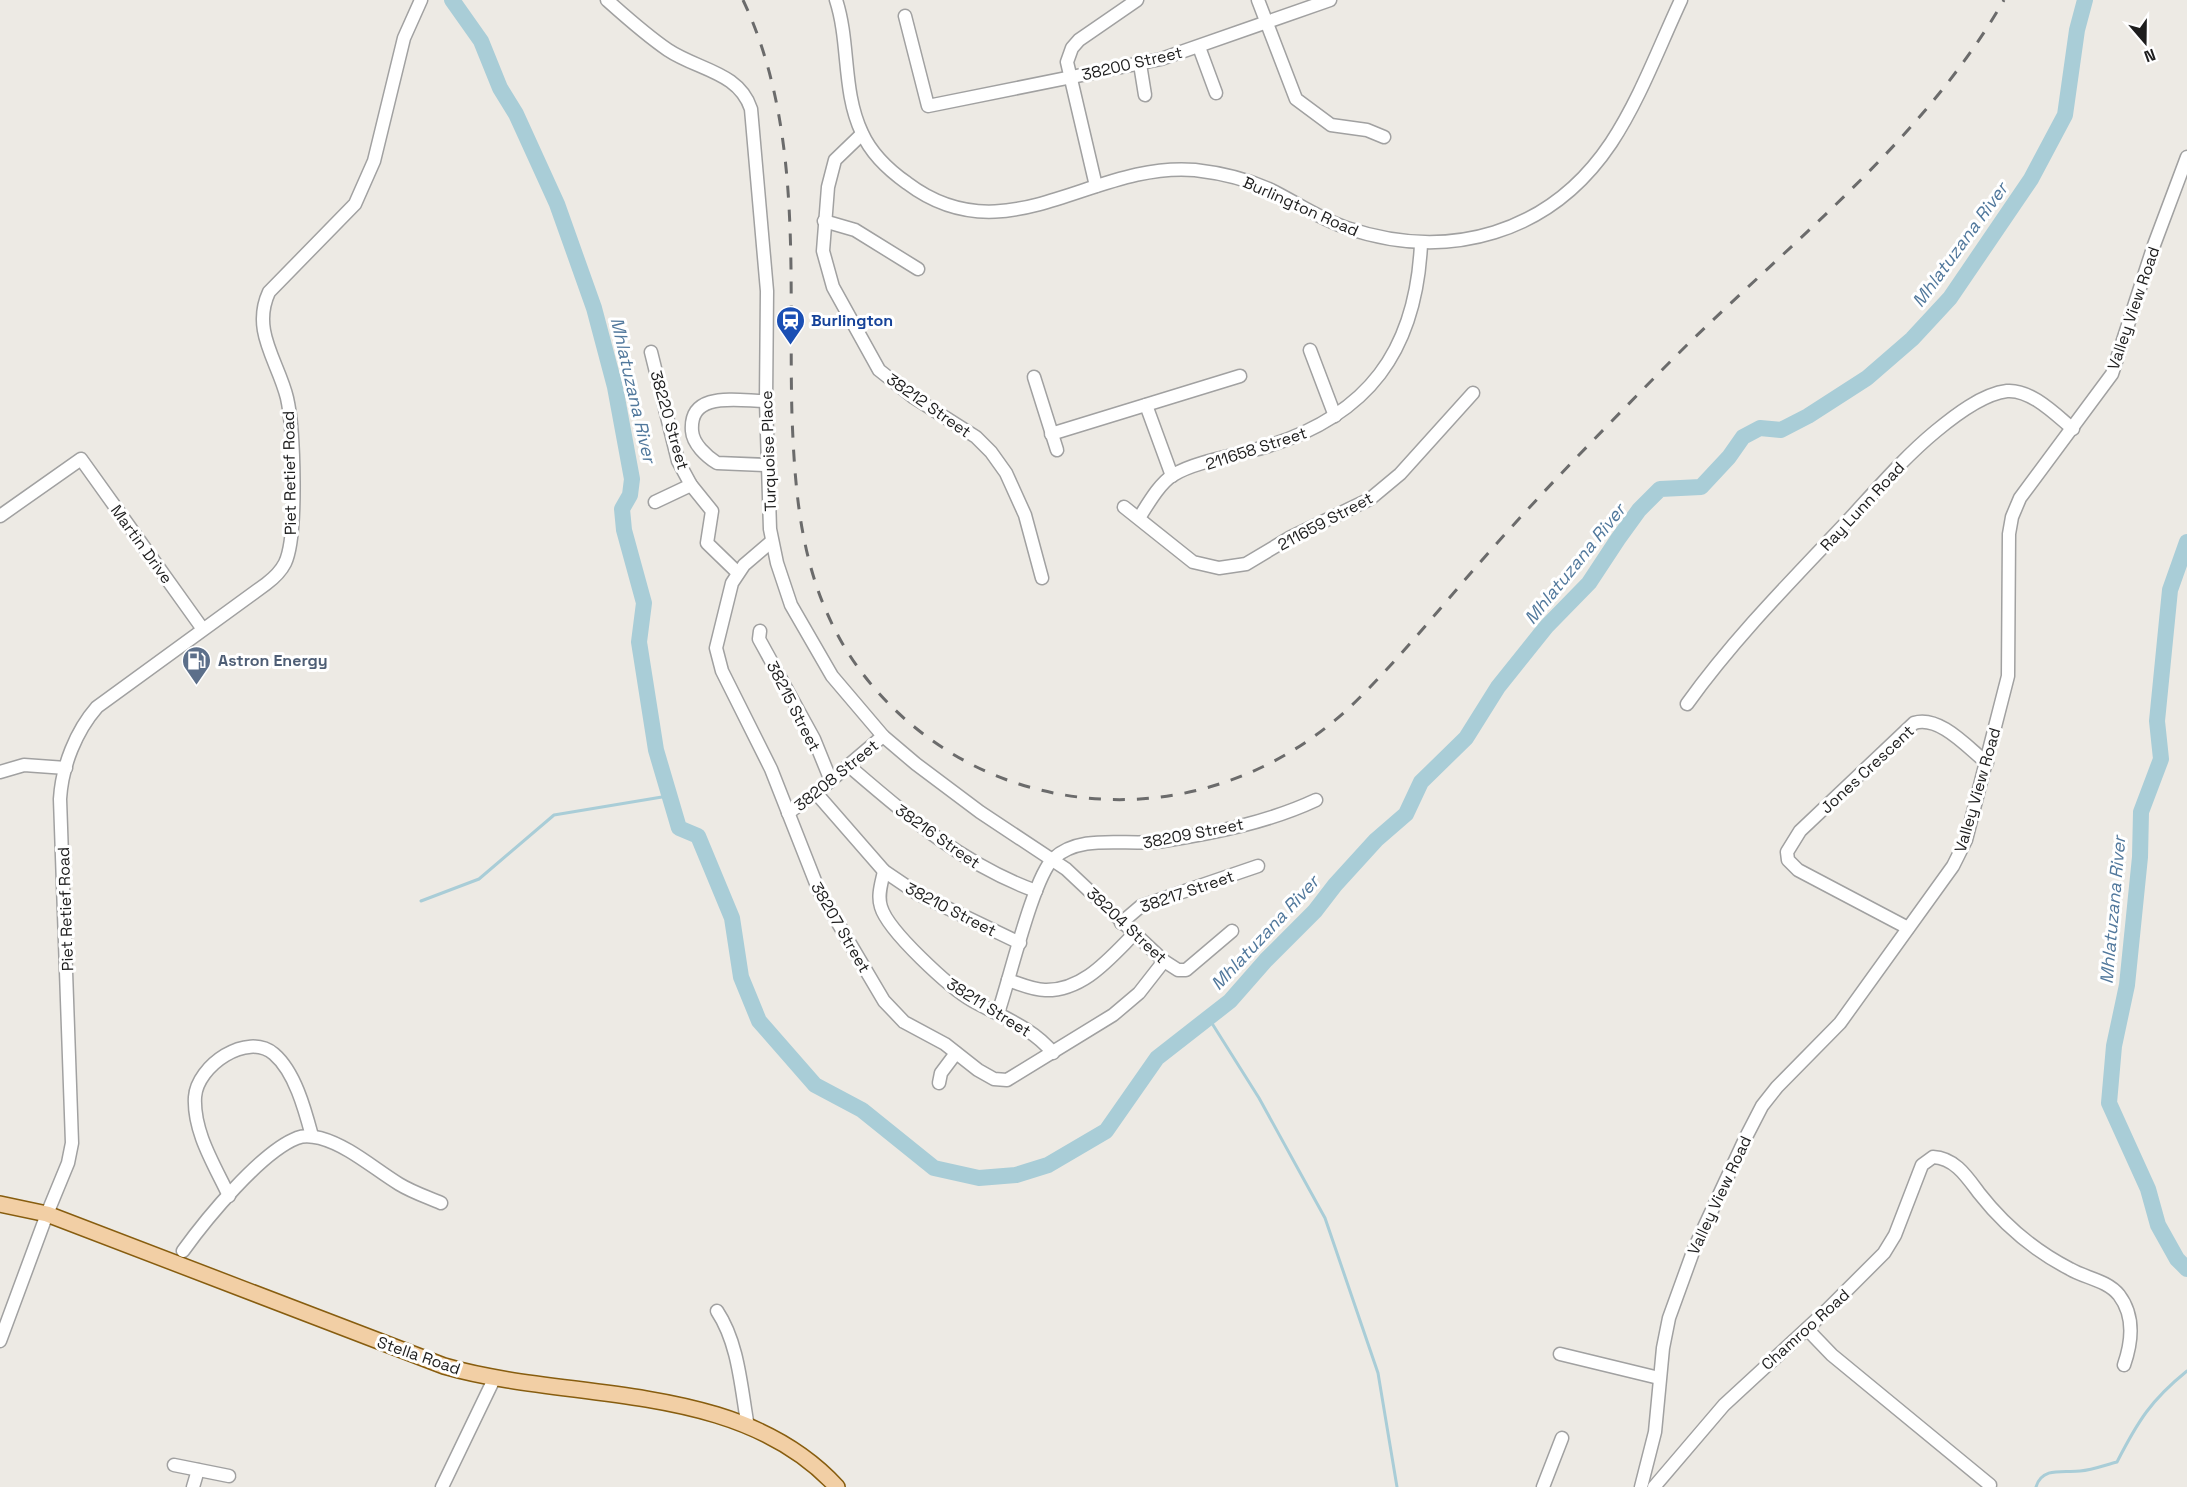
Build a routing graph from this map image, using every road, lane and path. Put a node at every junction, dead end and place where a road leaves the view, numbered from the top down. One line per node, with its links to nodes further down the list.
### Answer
1 (421, 0): 43 (street, Piet Retief Road)
2 (607, 0): 27 (street, Turquoise Place)
3 (836, 0): 15 (street, Burlington Road)
4 (1137, 0): 12 (street)
5 (1258, 0): 9 (street)
6 (1330, 0): 9 (street, 38200 Street)
7 (1680, 0): 20 (street, Burlington Road)
8 (904, 16): 12 (street, 38200 Street)
9 (1267, 22): 10 (street, 38200 Street); 16 (street)
10 (1199, 47): 11 (street, 38200 Street); 13 (street)
11 (1140, 64): 12 (street, 38200 Street); 14 (street)
12 (1070, 77): 18 (street)
13 (1216, 93)
14 (1145, 95)
15 (862, 134): 18 (street, Burlington Road); 19 (street, 38212 Street)
16 (1384, 137)
17 (2187, 157): 30 (street, Valley View Road)
18 (1096, 186): 20 (street, Burlington Road)
19 (824, 221): 21 (street); 42 (street, 38212 Street)
20 (1421, 244): 29 (street, 211658 Street)
21 (918, 269)
22 (1310, 350): 29 (street)
23 (651, 352): 35 (street, 38220 Street)
24 (1240, 376): 28 (street)
25 (1034, 377): 31 (street)
26 (1473, 393): 39 (street, 211659 Street)
27 (766, 401): 33 (street, Turquoise Place); 33 (street)
28 (1146, 405): 31 (street); 34 (street)
29 (1335, 416): 34 (street, 211658 Street)
30 (2073, 429): 45 (street, Ray Lunn Road); 47 (street, Valley View Road)
31 (1051, 434): 32 (street)
32 (1057, 450)
33 (767, 465): 40 (street, Turquoise Place)
34 (1172, 476): 39 (street)
35 (692, 485): 36 (street); 41 (street, 38220 Street)
36 (655, 502)
37 (1124, 507): 39 (street, 211659 Street)
38 (0, 516): 43 (street, Martin Drive)
39 (1139, 518)
40 (772, 541): 41 (street, 38207 Street); 46 (street, Turquoise Place)
41 (738, 573): 54 (street, 38207 Street)
42 (1042, 578)
43 (202, 628): 49 (street, Piet Retief Road)
44 (760, 632): 51 (street, 38215 Street)
45 (1687, 704)
46 (883, 736): 48 (street, 38208 Street); 55 (street, Turquoise Place)
47 (1987, 763): 60 (street, Valley View Road); 60 (street, Jones Crescent)
48 (849, 766): 51 (street, 38208 Street); 58 (street, 38216 Street)
49 (66, 768): 50 (street); 74 (street, Piet Retief Road)
50 (0, 772)
51 (831, 781): 52 (street, 38208 Street)
52 (816, 793): 54 (street, 38208 Street); 57 (street, 38210 Street)
53 (1316, 800): 55 (street, 38209 Street)
54 (788, 813): 67 (street, 38207 Street)
55 (1052, 859): 58 (street); 59 (street, 38204 Street)
56 (1258, 866): 59 (street, 38217 Street)
57 (884, 871): 63 (street, 38210 Street); 66 (street, 38211 Street)
58 (1036, 891): 63 (street)
59 (1121, 923): 62 (street, 38204 Street)
60 (1908, 928): 82 (street, Valley View Road)
61 (1232, 931): 64 (street, 38204 Street)
62 (1134, 934): 64 (street, 38204 Street); 65 (street)
63 (1020, 943): 65 (street)
64 (1164, 961): 68 (street, 38207 Street)
65 (1008, 980): 66 (street)
66 (998, 1013): 68 (street, 38211 Street)
67 (956, 1053): 68 (street, 38207 Street); 69 (street)
68 (1053, 1053)
69 (939, 1083)
70 (312, 1136): 71 (street); 71 (street); 72 (street)
71 (229, 1196): 75 (street)
72 (441, 1203)
73 (0, 1204): 74 (main road, Stella Road)
74 (46, 1214): 78 (street, Piet Retief Road); 81 (main road, Stella Road)
75 (183, 1251)
76 (717, 1311): 83 (street)
77 (1807, 1329): 80 (street, Chamroo Road); 88 (street); 94 (street, Chamroo Road)
78 (0, 1341)
79 (1560, 1354): 82 (street)
80 (2124, 1365)
81 (495, 1377): 83 (main road, Stella Road); 90 (street)
82 (1659, 1378): 93 (street, Valley View Road)
83 (747, 1427): 91 (main road, Stella Road)
84 (1562, 1438): 92 (street)
85 (174, 1465): 86 (street)
86 (198, 1470): 87 (street); 89 (street)
87 (229, 1476)
88 (1990, 1485)
89 (192, 1487)
90 (442, 1487)
91 (837, 1487)
92 (1543, 1487)
93 (1641, 1487)
94 (1653, 1487)

